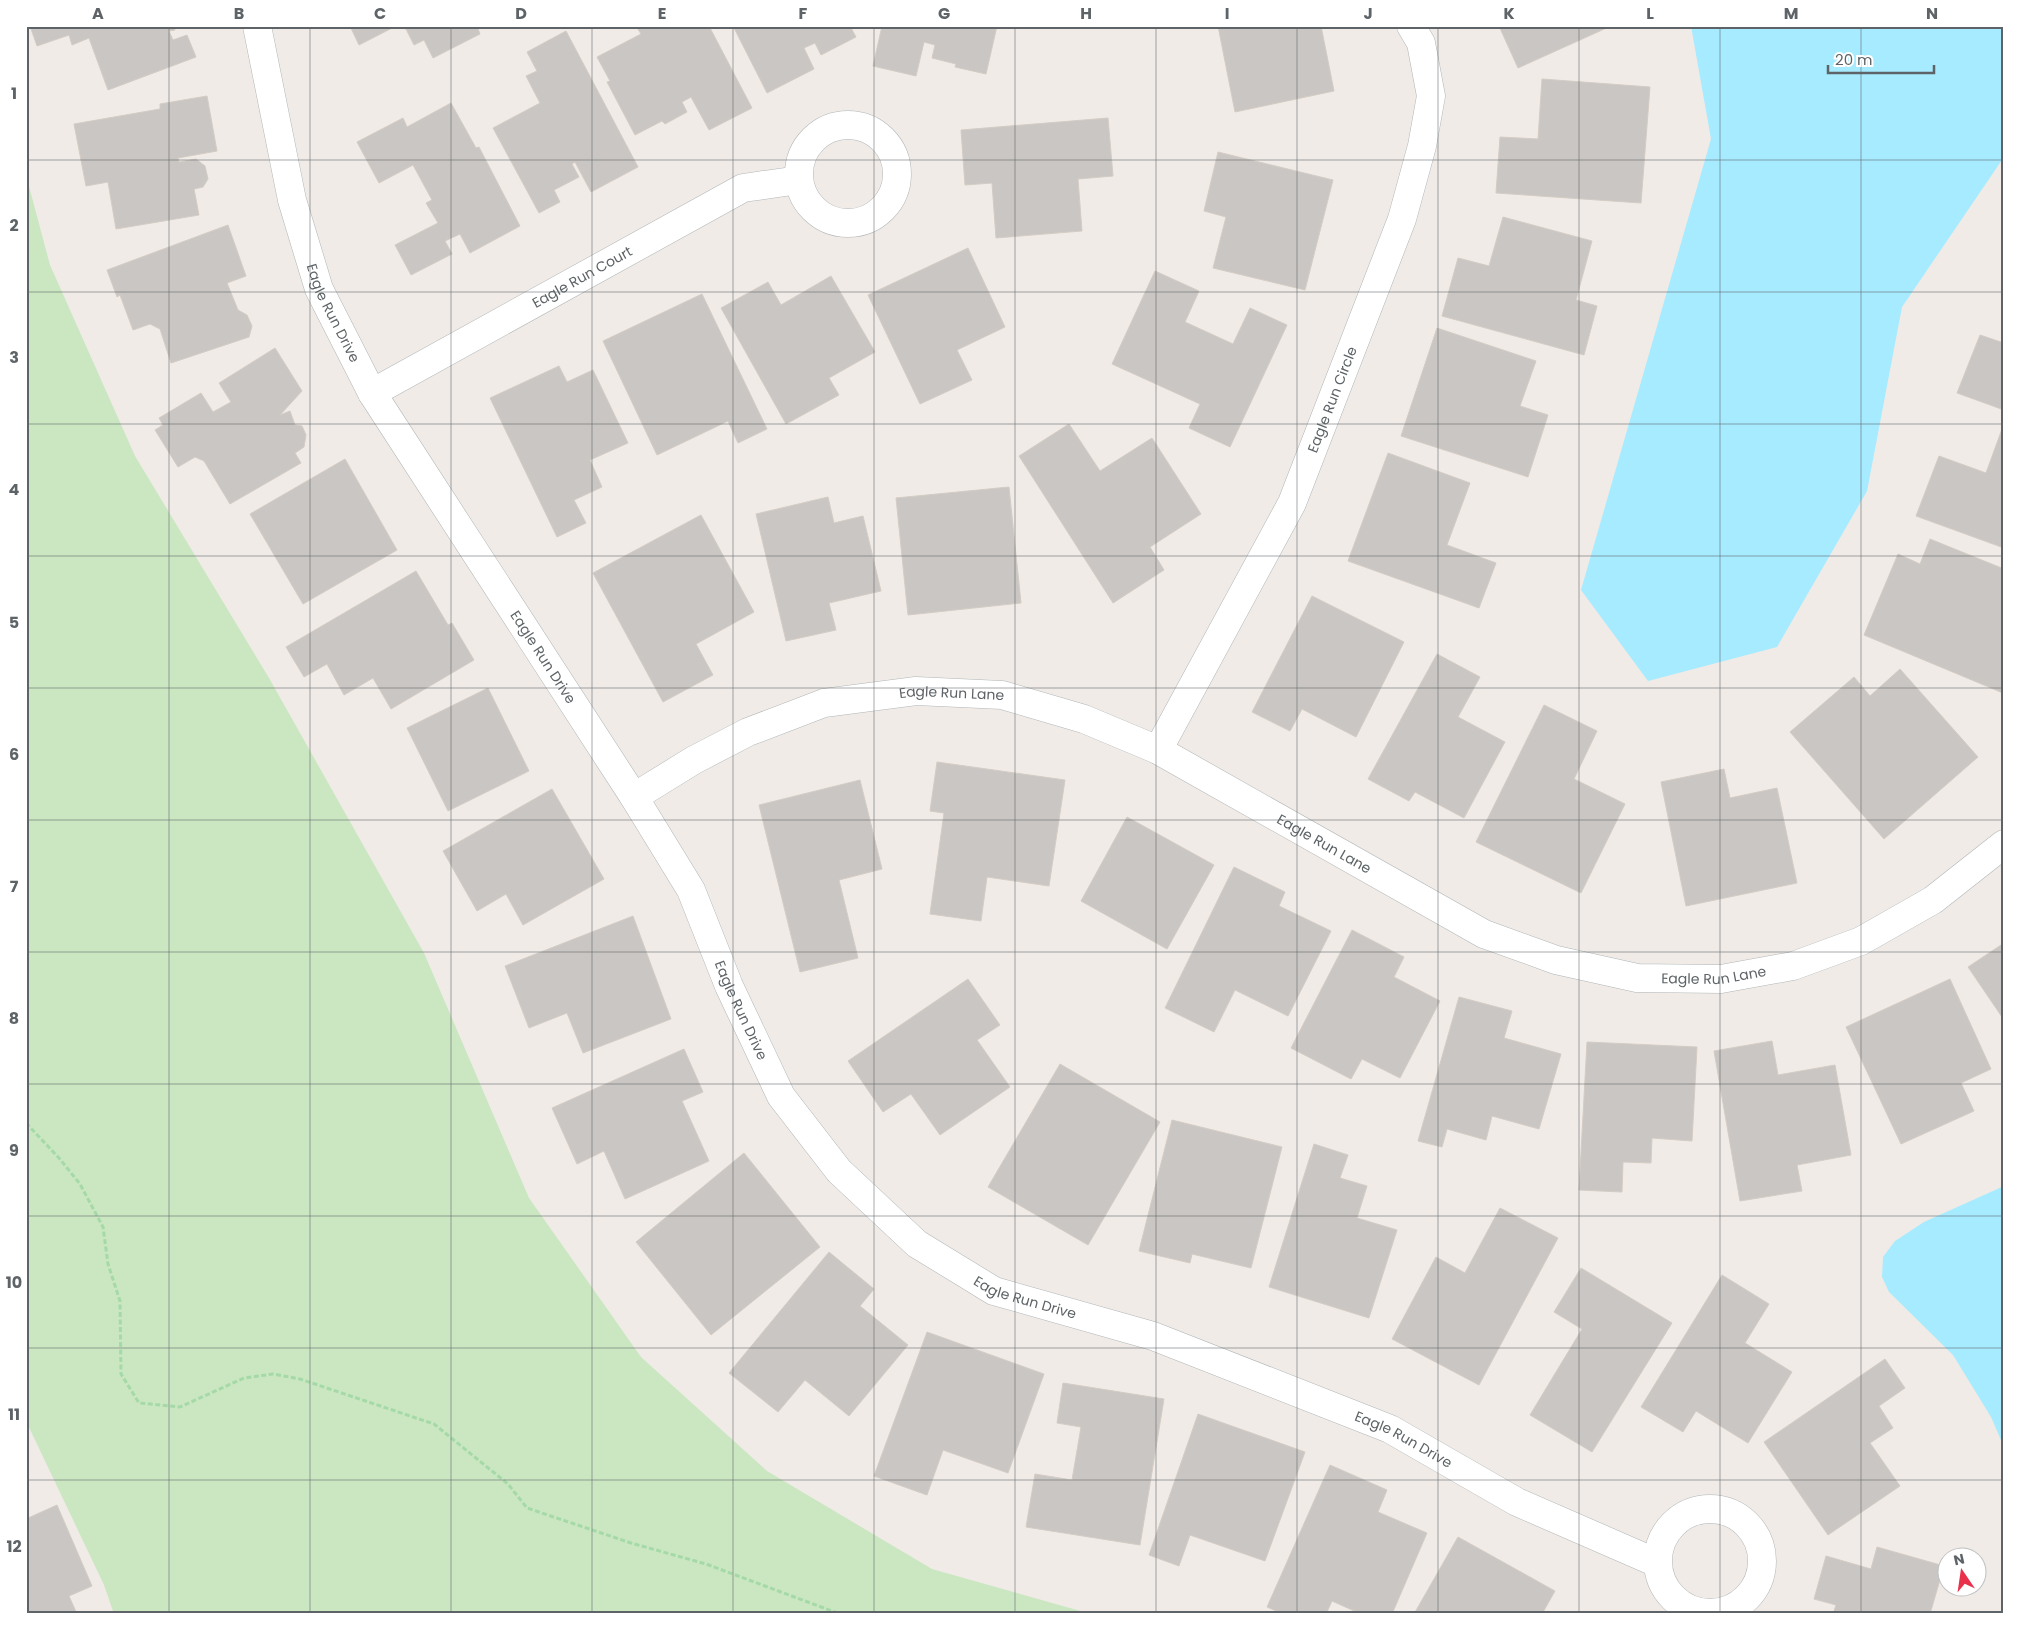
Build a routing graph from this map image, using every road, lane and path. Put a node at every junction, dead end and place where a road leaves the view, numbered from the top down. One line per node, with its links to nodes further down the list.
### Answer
1 (257, 26): 4 (street, Eagle Run Drive)
2 (1411, 26): 5 (street, Eagle Run Circle)
3 (798, 180): 4 (street, Eagle Run Court)
4 (372, 393): 6 (street, Eagle Run Drive)
5 (1158, 750): 6 (street, Eagle Run Lane); 7 (street, Eagle Run Lane)
6 (634, 797): 9 (street, Eagle Run Drive)
7 (2004, 844)
8 (26, 1123): 10 (path)
9 (1657, 1564)
10 (840, 1614)

